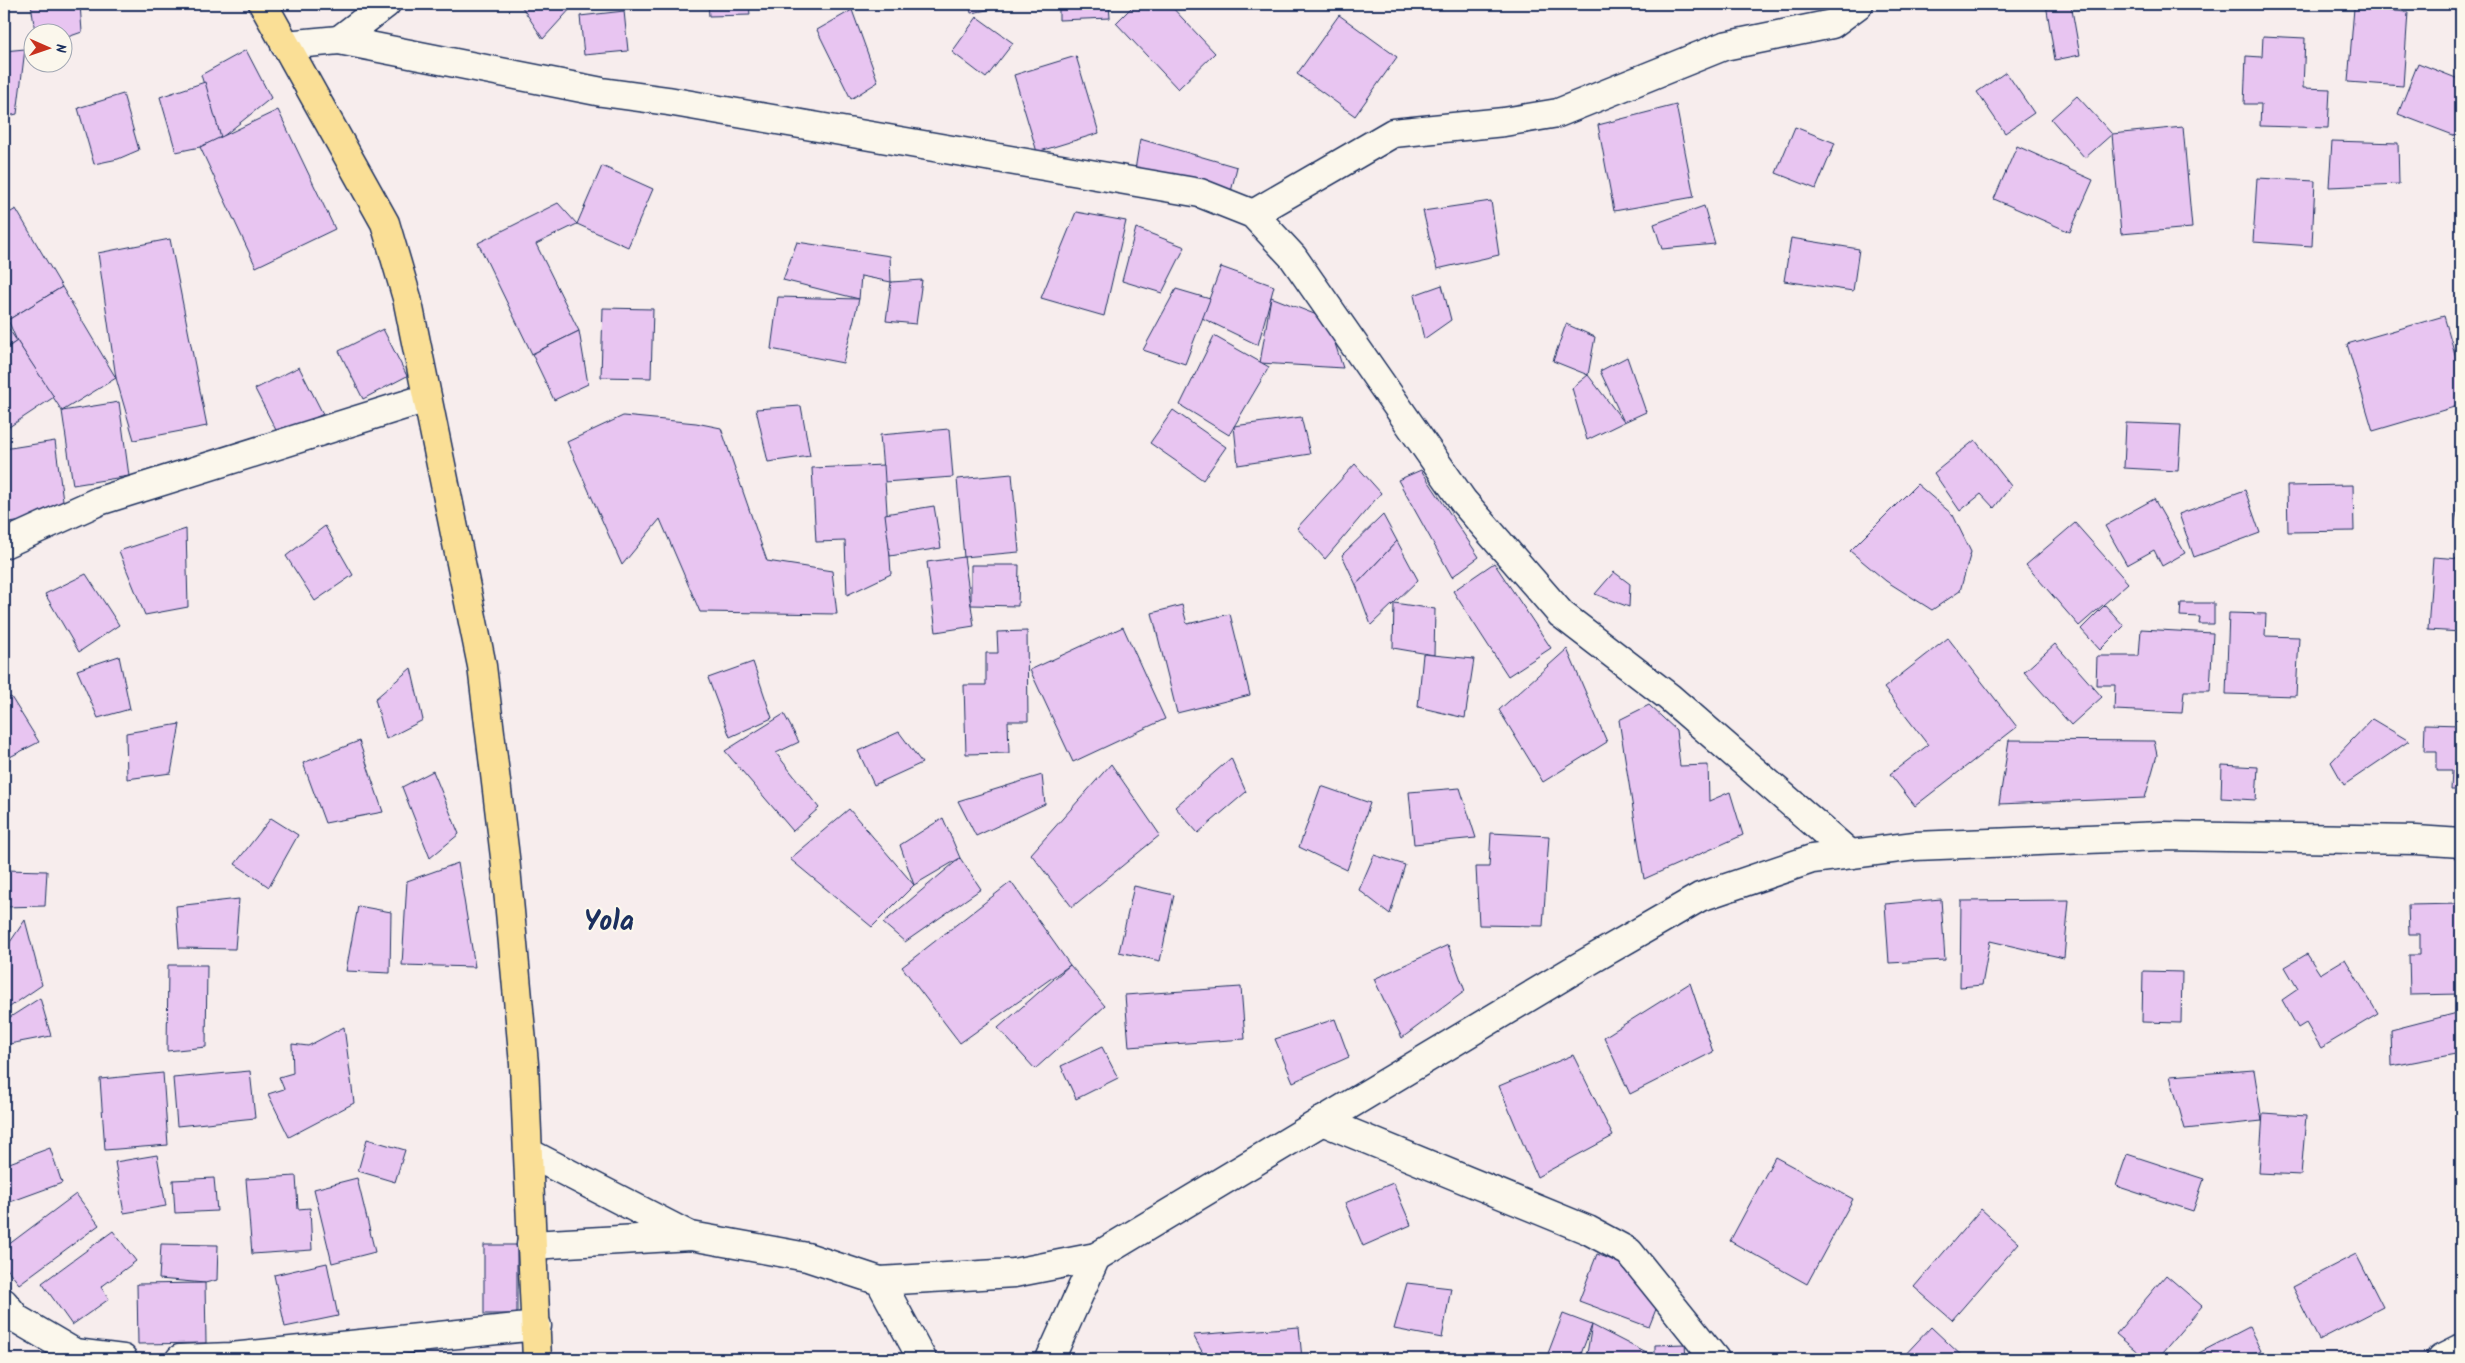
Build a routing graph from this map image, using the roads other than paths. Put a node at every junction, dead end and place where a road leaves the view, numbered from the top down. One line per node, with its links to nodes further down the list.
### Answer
1 (263, 4): 5 (main road)
2 (386, 4): 4 (street)
3 (1859, 4): 6 (street)
4 (339, 40): 5 (street); 6 (street)
5 (285, 45): 7 (main road)
6 (1253, 214): 10 (street)
7 (427, 398): 8 (street); 12 (main road)
8 (4, 544)
9 (2461, 843): 10 (street)
10 (1850, 854): 11 (street)
11 (1322, 1121): 15 (street); 26 (street)
12 (529, 1153): 13 (street); 14 (main road)
13 (691, 1236): 14 (street); 16 (street)
14 (531, 1245): 18 (main road)
15 (1096, 1257): 16 (street); 25 (street)
16 (880, 1281): 24 (street)
17 (4, 1303): 20 (street)
18 (537, 1326): 22 (street); 23 (main road)
19 (2461, 1349): 27 (street)
20 (74, 1356): 21 (street)
21 (123, 1359)
22 (180, 1359)
23 (537, 1359)
24 (922, 1359)
25 (1050, 1359)
26 (1715, 1359)
27 (2441, 1359)

